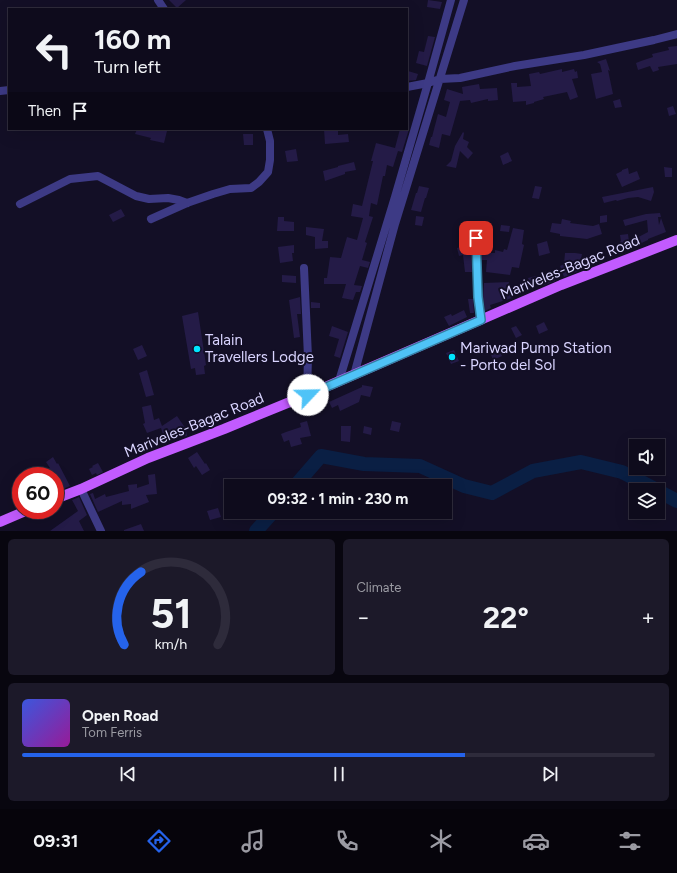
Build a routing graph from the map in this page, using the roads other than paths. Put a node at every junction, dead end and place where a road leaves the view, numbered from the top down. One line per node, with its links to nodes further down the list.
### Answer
1 (451, 0): 5 (street)
2 (464, 0): 4 (street)
3 (677, 34): 4 (street)
4 (440, 79): 5 (street); 15 (street)
5 (428, 83): 6 (street); 16 (street)
6 (408, 87)
7 (267, 130): 8 (street)
8 (187, 203): 9 (street); 10 (street)
9 (20, 204)
10 (150, 219)
11 (476, 238): 14 (street)
12 (677, 240): 14 (main road, Mariveles-Bagac Road)
13 (304, 268): 17 (street)
14 (481, 320): 15 (main road, Mariveles-Bagac Road)
15 (354, 375): 16 (main road, Mariveles-Bagac Road)
16 (339, 381): 17 (main road, Mariveles-Bagac Road)
17 (308, 395): 18 (main road, Mariveles-Bagac Road)
18 (81, 489): 19 (main road, Mariveles-Bagac Road); 22 (street)
19 (64, 496)
20 (12, 517): 21 (main road)
21 (0, 522)
22 (101, 531)

